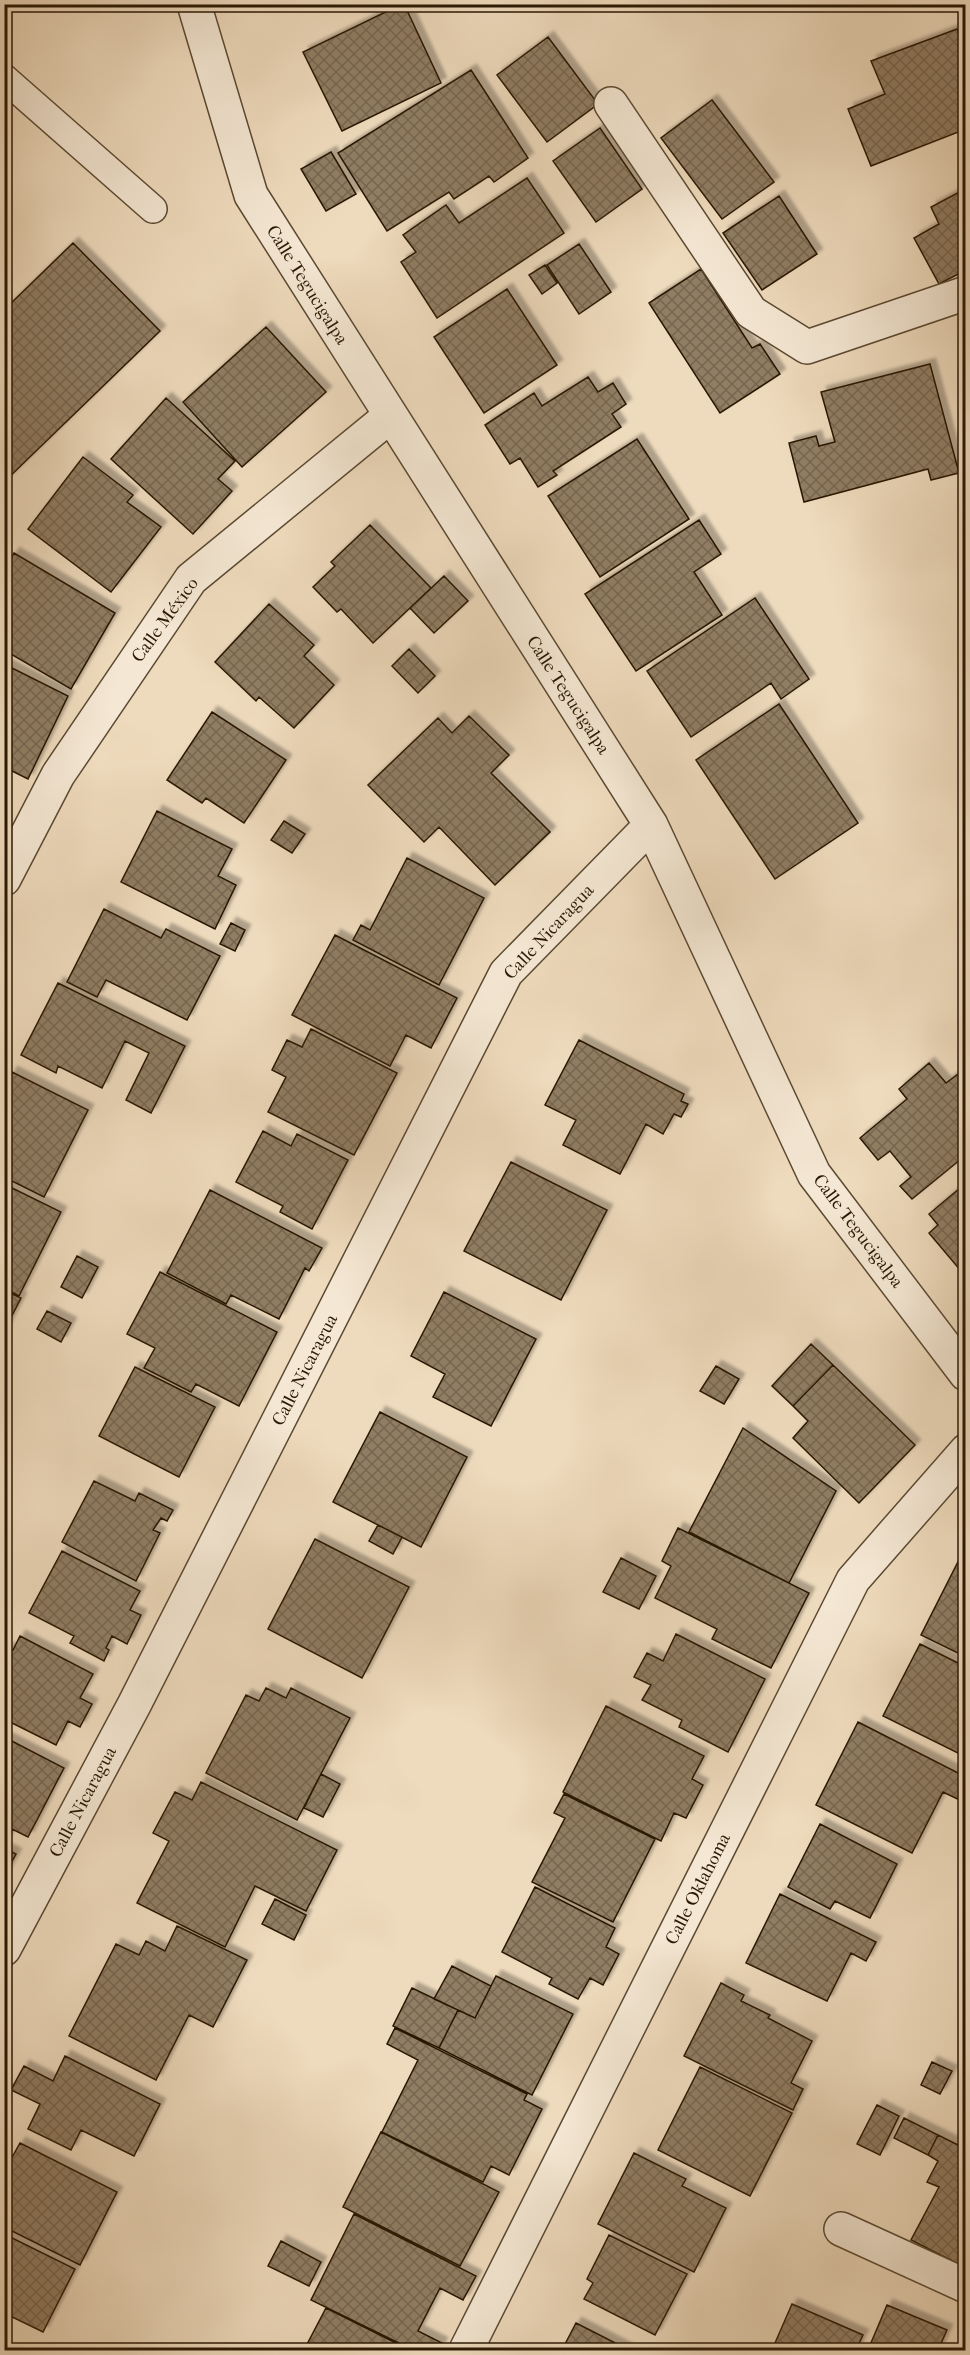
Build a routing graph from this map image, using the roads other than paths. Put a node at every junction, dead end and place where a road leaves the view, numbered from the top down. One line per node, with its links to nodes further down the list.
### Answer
1 (194, 4): 6 (street, Calle Tegucigalpa)
2 (4, 78): 4 (lane)
3 (611, 104): 5 (street)
4 (153, 209)
5 (966, 293)
6 (390, 416): 7 (street, Calle Tegucigalpa); 8 (street, Calle México)
7 (651, 825): 9 (street, Calle Tegucigalpa); 11 (street, Calle Nicaragua)
8 (4, 879)
9 (966, 1374)
10 (966, 1451): 14 (street, Calle Oklahoma)
11 (4, 1949)
12 (841, 2229): 13 (street)
13 (966, 2286)
14 (466, 2350)

